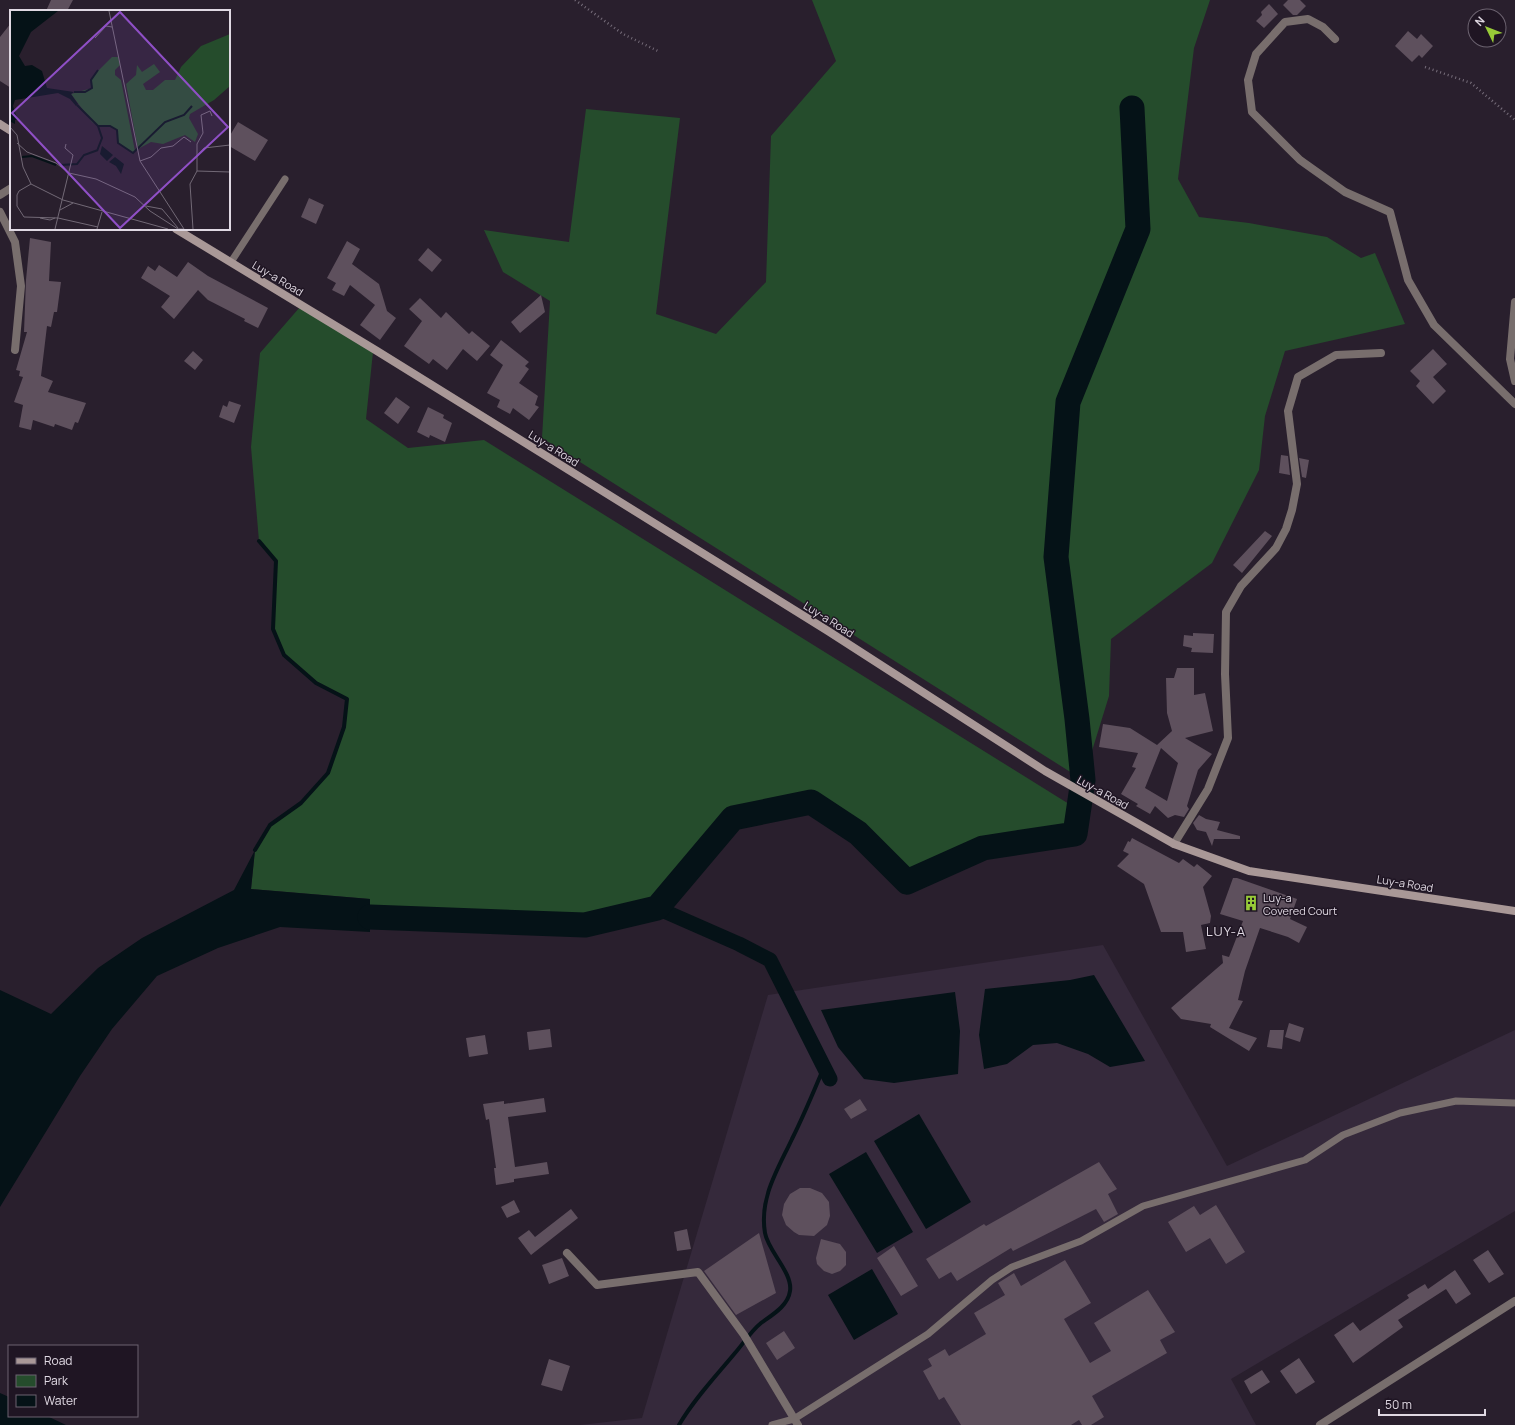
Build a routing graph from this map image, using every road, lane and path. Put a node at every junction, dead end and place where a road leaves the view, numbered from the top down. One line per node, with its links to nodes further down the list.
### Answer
1 (575, 0): 3 (path)
2 (1336, 39): 18 (street)
3 (660, 52)
4 (1425, 67): 5 (path)
5 (1515, 120)
6 (0, 124): 7 (main road)
7 (10, 130)
8 (285, 179): 13 (lane)
9 (10, 189): 10 (street)
10 (0, 195)
11 (0, 212): 15 (street)
12 (178, 230): 13 (main road, Luy-a Road)
13 (231, 262): 19 (main road, Luy-a Road)
14 (1515, 302): 17 (street)
15 (15, 350)
16 (1381, 353): 19 (street)
17 (1515, 381)
18 (1515, 404)
19 (1174, 844): 20 (main road, Luy-a Road)
20 (1515, 911)
21 (1515, 1102): 24 (lane)
22 (567, 1253): 24 (street)
23 (1515, 1301): 26 (street)
24 (796, 1422): 25 (lane)
25 (772, 1425)
26 (1320, 1425)

